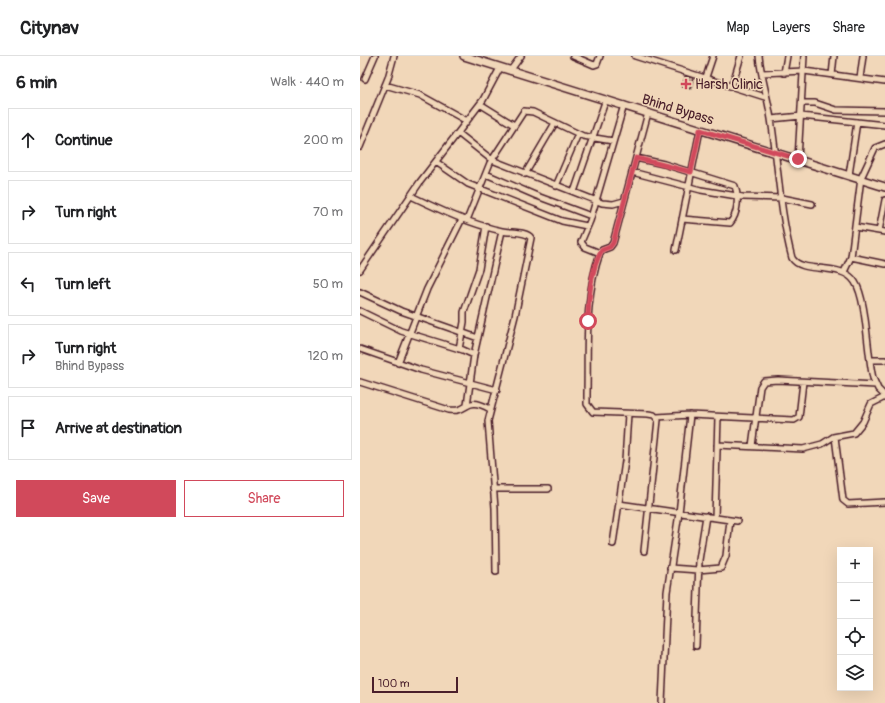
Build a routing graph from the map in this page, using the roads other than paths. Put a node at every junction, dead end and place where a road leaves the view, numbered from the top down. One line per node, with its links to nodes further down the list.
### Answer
1 (375, 56): 23 (street)
2 (394, 56): 25 (street)
3 (464, 56): 15 (street, Bhind Bypass)
4 (521, 56): 16 (street)
5 (573, 56): 6 (street)
6 (600, 56)
7 (635, 56): 21 (street)
8 (713, 56): 21 (street)
9 (741, 56): 26 (street)
10 (759, 56): 18 (street)
11 (787, 56): 19 (street)
12 (804, 56): 17 (street)
13 (834, 56): 20 (street)
14 (863, 56): 22 (street)
15 (500, 68): 16 (street, Bhind Bypass); 30 (street)
16 (510, 71): 28 (street, Bhind Bypass)
17 (804, 71): 19 (street); 20 (street); 29 (street)
18 (762, 73): 19 (street); 27 (street)
19 (784, 73)
20 (832, 75): 22 (street)
21 (706, 77): 26 (street)
22 (860, 78): 24 (street)
23 (365, 79)
24 (885, 82)
25 (385, 85): 36 (street); 47 (street)
26 (732, 86): 27 (street)
27 (765, 97): 35 (street)
28 (606, 99): 31 (street, Bhind Bypass); 44 (street)
29 (802, 103): 32 (street); 34 (street)
30 (480, 104): 36 (street); 39 (street)
31 (624, 105): 33 (street, Bhind Bypass); 45 (street)
32 (885, 111)
33 (648, 113): 41 (street, Bhind Bypass); 49 (street)
34 (801, 116): 35 (street); 38 (street); 50 (street)
35 (771, 119): 48 (street)
36 (467, 122): 42 (street)
37 (555, 122): 39 (street); 43 (street); 56 (street)
38 (858, 122): 40 (street); 57 (street)
39 (514, 125): 51 (street)
40 (885, 125)
41 (700, 130): 48 (street, Bhind Bypass); 54 (street)
42 (458, 133): 51 (street); 52 (street)
43 (578, 134): 44 (street); 59 (street)
44 (593, 139): 45 (street); 63 (street)
45 (613, 141): 67 (street)
46 (885, 144): 58 (street)
47 (360, 147)
48 (774, 152): 50 (street, Bhind Bypass); 66 (street)
49 (636, 158): 53 (street); 54 (street)
50 (798, 159): 57 (street, Bhind Bypass)
51 (492, 160): 55 (street); 56 (street)
52 (436, 162): 61 (street); 64 (street)
53 (632, 172): 62 (street); 69 (street)
54 (691, 172): 62 (street); 65 (street)
55 (486, 174): 61 (street); 71 (street)
56 (525, 174): 59 (street)
57 (849, 175): 58 (street, Bhind Bypass)
58 (861, 178): 60 (street, Bhind Bypass); 76 (street)
59 (556, 186): 63 (street)
60 (885, 187)
61 (480, 188): 73 (street); 75 (street)
62 (689, 188): 65 (street); 72 (street)
63 (574, 192): 67 (street)
64 (411, 196): 73 (street); 84 (street)
65 (738, 196): 66 (street); 72 (street)
66 (782, 198): 70 (street); 85 (street)
67 (595, 200): 69 (street); 71 (street)
68 (885, 200): 78 (street)
69 (624, 201): 81 (street)
70 (812, 204)
71 (591, 216): 75 (street)
72 (682, 219): 80 (street)
73 (465, 220): 74 (street); 88 (street)
74 (486, 226): 77 (street); 90 (street)
75 (587, 226): 81 (street)
76 (855, 227): 78 (street); 82 (street)
77 (502, 231): 91 (street); 102 (street)
78 (879, 231): 79 (street)
79 (885, 232)
80 (676, 250)
81 (600, 253): 106 (street)
82 (851, 257): 83 (street); 85 (street)
83 (885, 264)
84 (360, 270)
85 (844, 272): 95 (street)
86 (360, 292): 88 (street)
87 (360, 311): 89 (street)
88 (416, 316): 89 (street); 90 (street)
89 (410, 334): 93 (street); 97 (street)
90 (463, 334): 91 (street); 93 (street)
91 (478, 338): 94 (street)
92 (360, 349): 97 (street)
93 (459, 349): 94 (street)
94 (474, 355): 100 (street)
95 (870, 360): 96 (street); 101 (street)
96 (885, 360)
97 (398, 363): 100 (street)
98 (360, 382): 104 (street)
99 (803, 382): 101 (street); 110 (street); 110 (street)
100 (470, 383): 102 (street); 104 (street)
101 (876, 385): 103 (street)
102 (496, 390): 105 (street)
103 (885, 397): 111 (street)
104 (467, 405): 105 (street)
105 (490, 409): 114 (street)
106 (628, 414): 108 (street); 117 (street)
107 (690, 415): 108 (street); 109 (street); 119 (street)
108 (657, 417): 118 (street)
109 (718, 417): 110 (street); 112 (street)
110 (755, 419): 113 (street)
111 (835, 437): 113 (street); 116 (street)
112 (717, 445): 113 (street); 121 (street)
113 (752, 446)
114 (493, 489): 115 (street); 128 (street)
115 (548, 489)
116 (885, 502)
117 (619, 504): 118 (street); 124 (street)
118 (649, 509): 119 (street); 125 (street)
119 (680, 513): 120 (street); 126 (street)
120 (706, 516): 121 (street); 127 (street)
121 (714, 518): 122 (street)
122 (730, 520): 123 (street); 127 (street)
123 (737, 521)
124 (613, 544)
125 (644, 551)
126 (670, 568): 127 (street); 130 (street)
127 (698, 570): 129 (street)
128 (496, 572)
129 (696, 646)
130 (662, 703)

